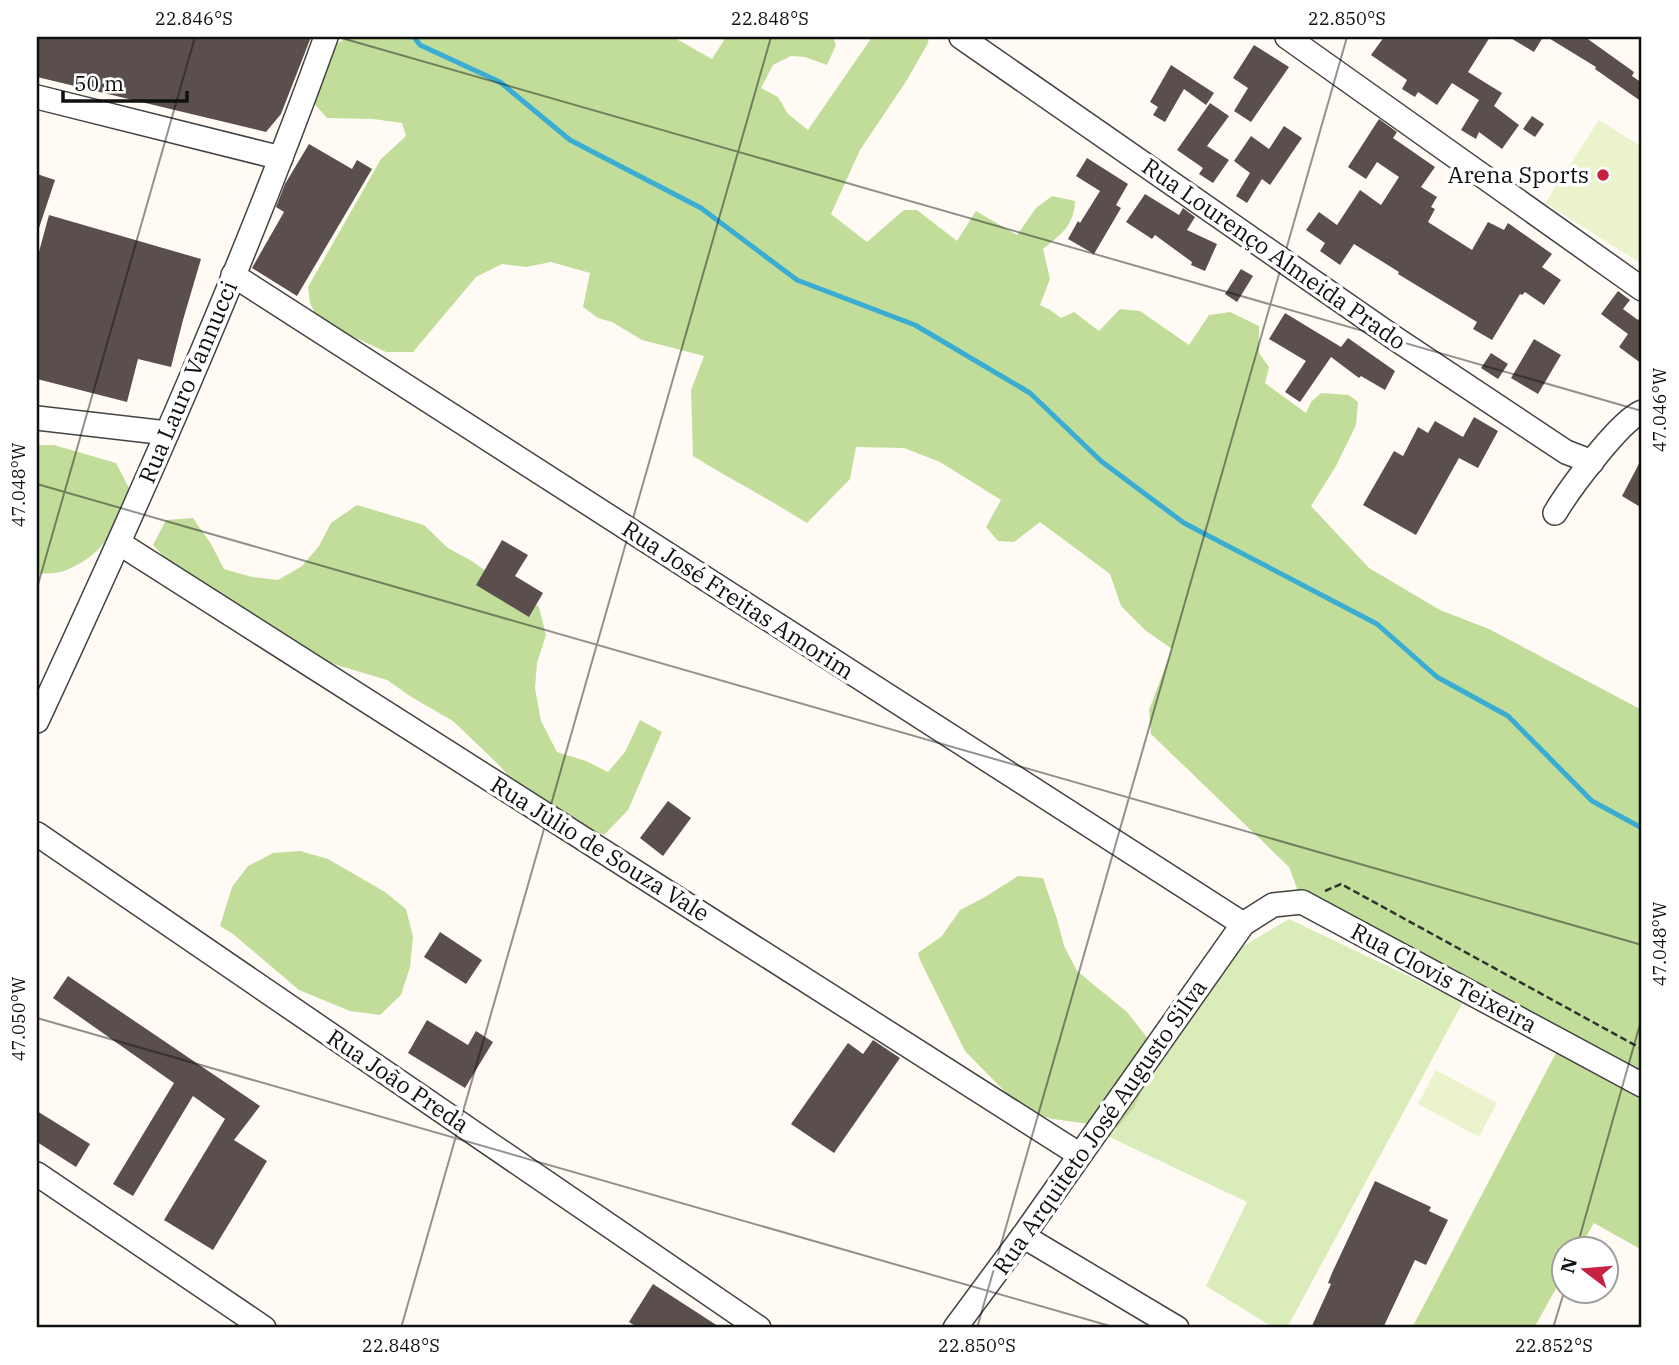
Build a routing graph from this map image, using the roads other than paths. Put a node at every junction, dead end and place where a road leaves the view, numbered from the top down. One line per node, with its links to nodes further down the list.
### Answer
1 (326, 37): 5 (street, Rua Lauro Vannucci)
2 (961, 37): 11 (street, Rua Lourenço Almeida Prado)
3 (1287, 37): 7 (street)
4 (38, 100): 5 (street)
5 (281, 158): 6 (street, Rua Lauro Vannucci)
6 (233, 275): 10 (street, Rua Lauro Vannucci); 16 (street, Rua José Freitas Amorim)
7 (1642, 289)
8 (1642, 412): 11 (street)
9 (37, 418): 10 (street)
10 (167, 433): 13 (street, Rua Lauro Vannucci)
11 (1592, 461): 12 (street)
12 (1555, 513)
13 (119, 543): 14 (street, Rua Lauro Vannucci); 18 (street, Rua Jùlio de Souza Vale)
14 (37, 722)
15 (37, 834): 22 (street, Rua João Preda)
16 (1243, 924): 17 (street, Rua Clovis Teixeira); 18 (street, Rua Arquiteto José Augusto Silva)
17 (1642, 1085)
18 (1080, 1155): 20 (street, Rua Arquiteto José Augusto Silva)
19 (37, 1174): 21 (street)
20 (1023, 1236): 23 (street, Rua Arquiteto José Augusto Silva); 24 (street)
21 (264, 1328)
22 (759, 1328)
23 (955, 1328)
24 (1177, 1328)

